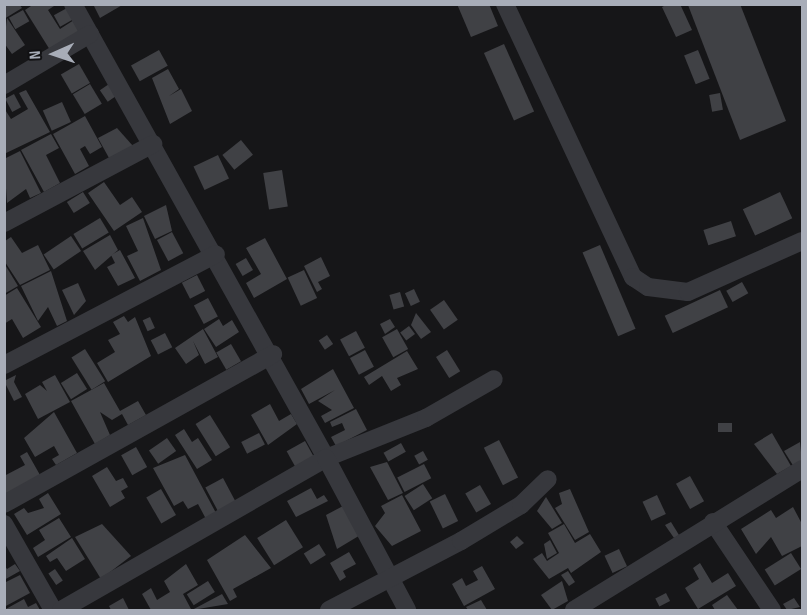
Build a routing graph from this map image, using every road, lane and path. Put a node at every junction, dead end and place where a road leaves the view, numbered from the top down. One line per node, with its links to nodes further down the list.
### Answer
1 (73, 4): 3 (street)
2 (505, 4): 7 (street)
3 (90, 34): 4 (street); 5 (street)
4 (4, 85)
5 (153, 144): 6 (street); 8 (street)
6 (4, 223)
7 (802, 241)
8 (216, 254): 9 (street); 10 (street)
9 (273, 354): 12 (street); 15 (street)
10 (4, 365)
11 (494, 379): 12 (street)
12 (326, 458): 18 (street); 20 (street)
13 (802, 469): 16 (street)
14 (548, 479): 18 (street)
15 (4, 504)
16 (713, 522): 23 (street); 24 (street)
17 (4, 524): 19 (street)
18 (388, 578): 21 (street); 22 (street)
19 (53, 610)
20 (60, 610)
21 (329, 610)
22 (407, 610)
23 (574, 610)
24 (772, 610)

